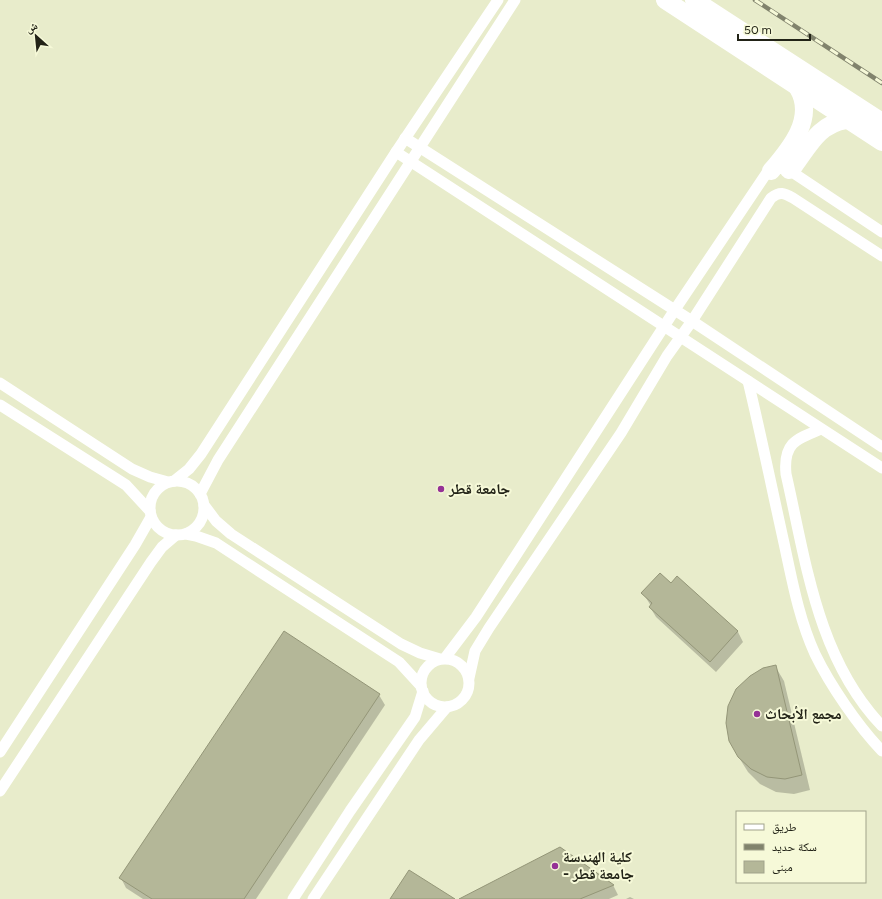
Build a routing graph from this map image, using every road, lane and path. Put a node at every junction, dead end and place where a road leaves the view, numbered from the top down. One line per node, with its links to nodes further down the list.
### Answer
1 (515, 0): 5 (street)
2 (665, 0): 6 (main road)
3 (694, 0): 8 (main road)
4 (497, 1): 5 (street); 9 (street)
5 (509, 10): 11 (street)
6 (798, 88): 7 (main road); 15 (main road)
7 (846, 120): 10 (main road); 14 (main road)
8 (882, 122)
9 (405, 138): 11 (street); 12 (street)
10 (882, 142)
11 (420, 147): 13 (street); 20 (street)
12 (396, 152): 13 (street); 30 (street)
13 (410, 162): 22 (street); 31 (street)
14 (789, 170): 15 (street); 16 (street)
15 (770, 171): 18 (street)
16 (882, 232)
17 (882, 256): 19 (street)
18 (709, 258): 19 (street); 20 (street)
19 (726, 268): 21 (street)
20 (674, 311): 21 (street); 22 (street)
21 (692, 321): 23 (street); 28 (street)
22 (664, 327): 23 (street); 35 (street)
23 (681, 337): 24 (street); 36 (street)
24 (748, 381): 27 (street); 40 (street)
25 (0, 383): 30 (street)
26 (0, 405): 33 (street)
27 (821, 429): 29 (street); 39 (street)
28 (882, 447)
29 (882, 468)
30 (171, 482): 31 (street); 33 (street)
31 (200, 494): 32 (street)
32 (204, 505): 34 (street); 35 (street)
33 (150, 514): 34 (street); 41 (street)
34 (181, 534): 37 (street); 42 (street)
35 (443, 659): 36 (street); 37 (street)
36 (469, 678): 38 (street)
37 (422, 689): 38 (street); 43 (street)
38 (447, 707): 44 (street)
39 (882, 726)
40 (882, 751)
41 (0, 752)
42 (0, 791)
43 (293, 899)
44 (313, 899)

